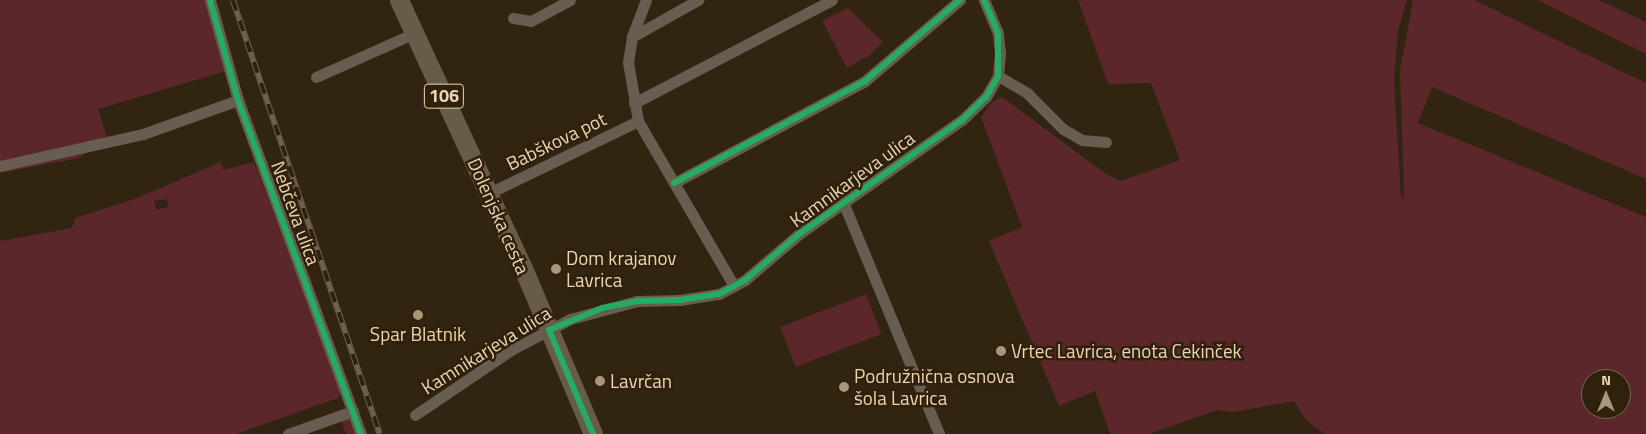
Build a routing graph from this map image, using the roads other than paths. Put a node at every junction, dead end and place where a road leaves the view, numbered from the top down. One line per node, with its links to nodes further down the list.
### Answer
1 (210, 0): 14 (street, Nebčeva ulica)
2 (399, 0): 10 (main road, Dolenjska cesta / 106)
3 (570, 0): 9 (street)
4 (646, 0): 11 (street)
5 (698, 0): 11 (street)
6 (832, 0): 15 (street)
7 (960, 0): 19 (street)
8 (984, 0): 12 (street)
9 (513, 18)
10 (415, 33): 13 (street); 20 (main road, Dolenjska cesta / 106)
11 (632, 37): 15 (street)
12 (998, 76): 17 (street); 21 (street, Kamnikarjeva ulica)
13 (316, 77)
14 (238, 100): 18 (street); 24 (street, Nebčeva ulica)
15 (634, 103): 16 (street)
16 (638, 121): 19 (street); 20 (street, Babškova pot)
17 (1106, 142)
18 (0, 166)
19 (674, 183): 22 (street)
20 (489, 193): 23 (main road, Dolenjska cesta / 106)
21 (843, 202): 22 (street, Kamnikarjeva ulica); 29 (street, Kamnikarjeva ulica)
22 (734, 286): 23 (street, Kamnikarjeva ulica)
23 (549, 330): 25 (street, Kamnikarjeva ulica); 28 (main road, Dolenjska cesta / 106)
24 (353, 411): 26 (street); 27 (street, Nebčeva ulica)
25 (414, 414)
26 (288, 434)
27 (361, 434)
28 (593, 434)
29 (939, 434)

